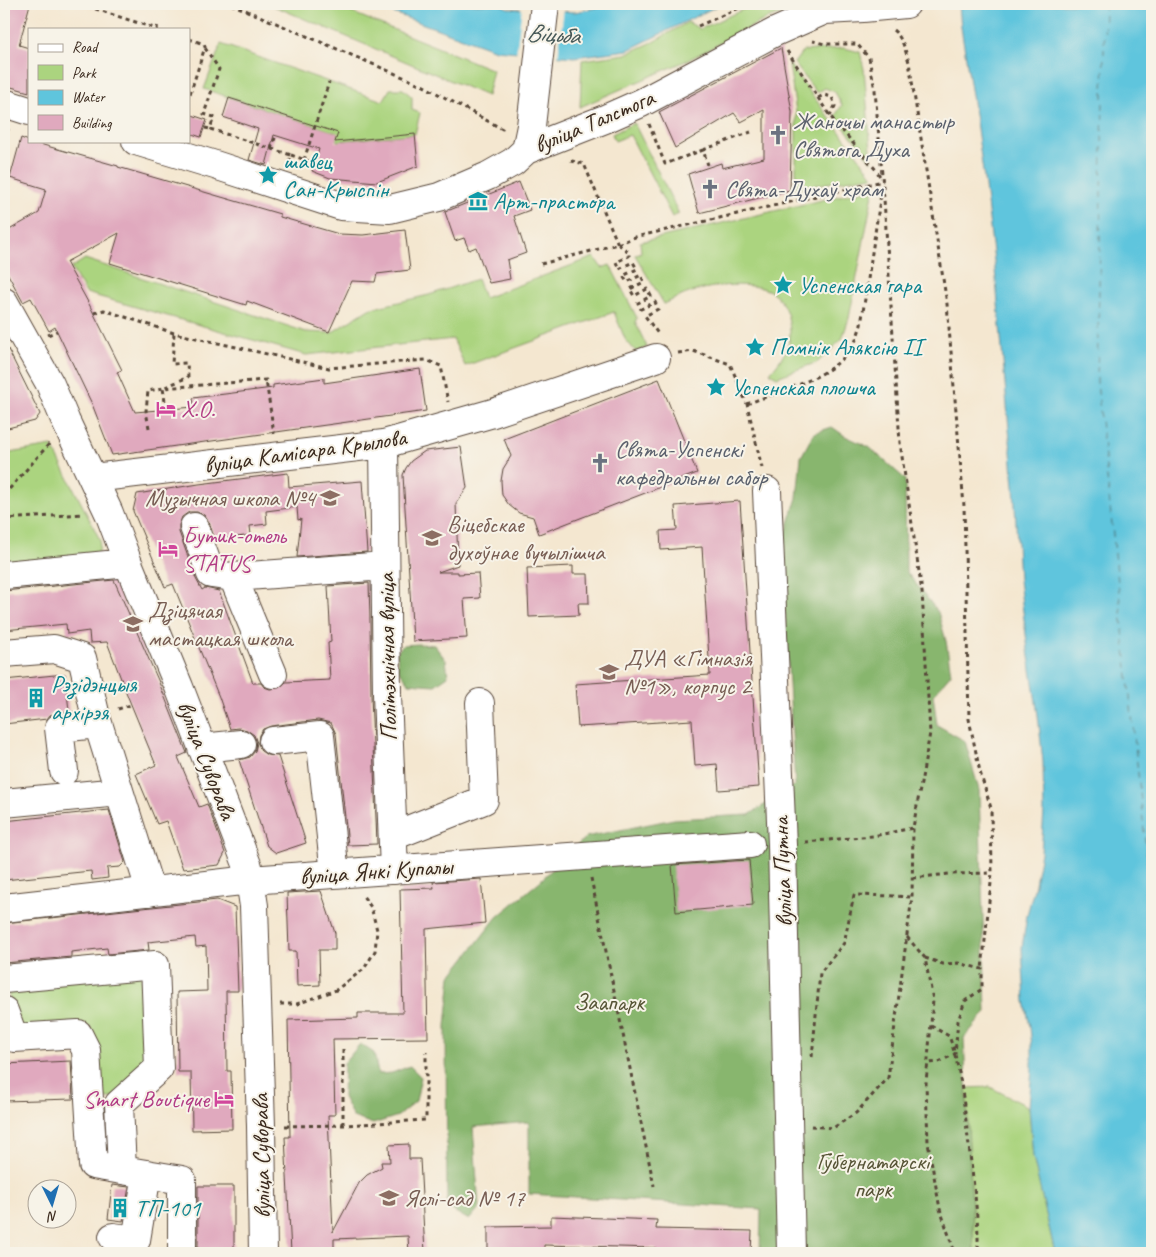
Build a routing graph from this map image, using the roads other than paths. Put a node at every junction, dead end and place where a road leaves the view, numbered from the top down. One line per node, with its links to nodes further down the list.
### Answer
1 (545, 4): 5 (street)
2 (906, 4): 5 (street, вуліца Талстога)
3 (4, 103): 4 (street)
4 (28, 111)
5 (528, 138): 6 (street, вуліца Талстога)
6 (139, 142)
7 (4, 302): 10 (street, вуліца Суворава)
8 (656, 358): 9 (street, вуліца Камісара Крылова)
9 (384, 444): 10 (street, вуліца Камісара Крылова); 14 (street, Політэхнічная вуліца)
10 (93, 478): 13 (street, вуліца Суворава)
11 (767, 491): 40 (street, вуліца Путна)
12 (194, 527): 16 (street)
13 (128, 563): 15 (street); 23 (street, вуліца Суворава)
14 (385, 566): 16 (street); 27 (street, Політэхнічная вуліца)
15 (4, 575)
16 (233, 577): 18 (street)
17 (4, 653): 20 (street)
18 (273, 674)
19 (480, 703): 27 (street)
20 (98, 724): 24 (street); 25 (street)
21 (273, 741): 30 (street)
22 (241, 744): 23 (street)
23 (202, 748): 31 (street, вуліца Суворава)
24 (64, 771)
25 (120, 792): 26 (street); 32 (street)
26 (4, 803)
27 (393, 836): 29 (street, Політэхнічная вуліца)
28 (750, 844): 29 (street, вуліца Янкі Купалы)
29 (394, 870): 30 (street, вуліца Янкі Купалы)
30 (335, 874): 31 (street, вуліца Янкі Купалы)
31 (250, 880): 32 (street, вуліца Янкі Купалы); 39 (street, вуліца Суворава)
32 (149, 892): 33 (street, вуліца Янкі Купалы)
33 (4, 908)
34 (4, 979): 36 (street)
35 (4, 1011): 36 (street)
36 (134, 1172): 37 (street); 38 (street)
37 (113, 1237)
38 (182, 1253)
39 (263, 1253)
40 (790, 1253)

